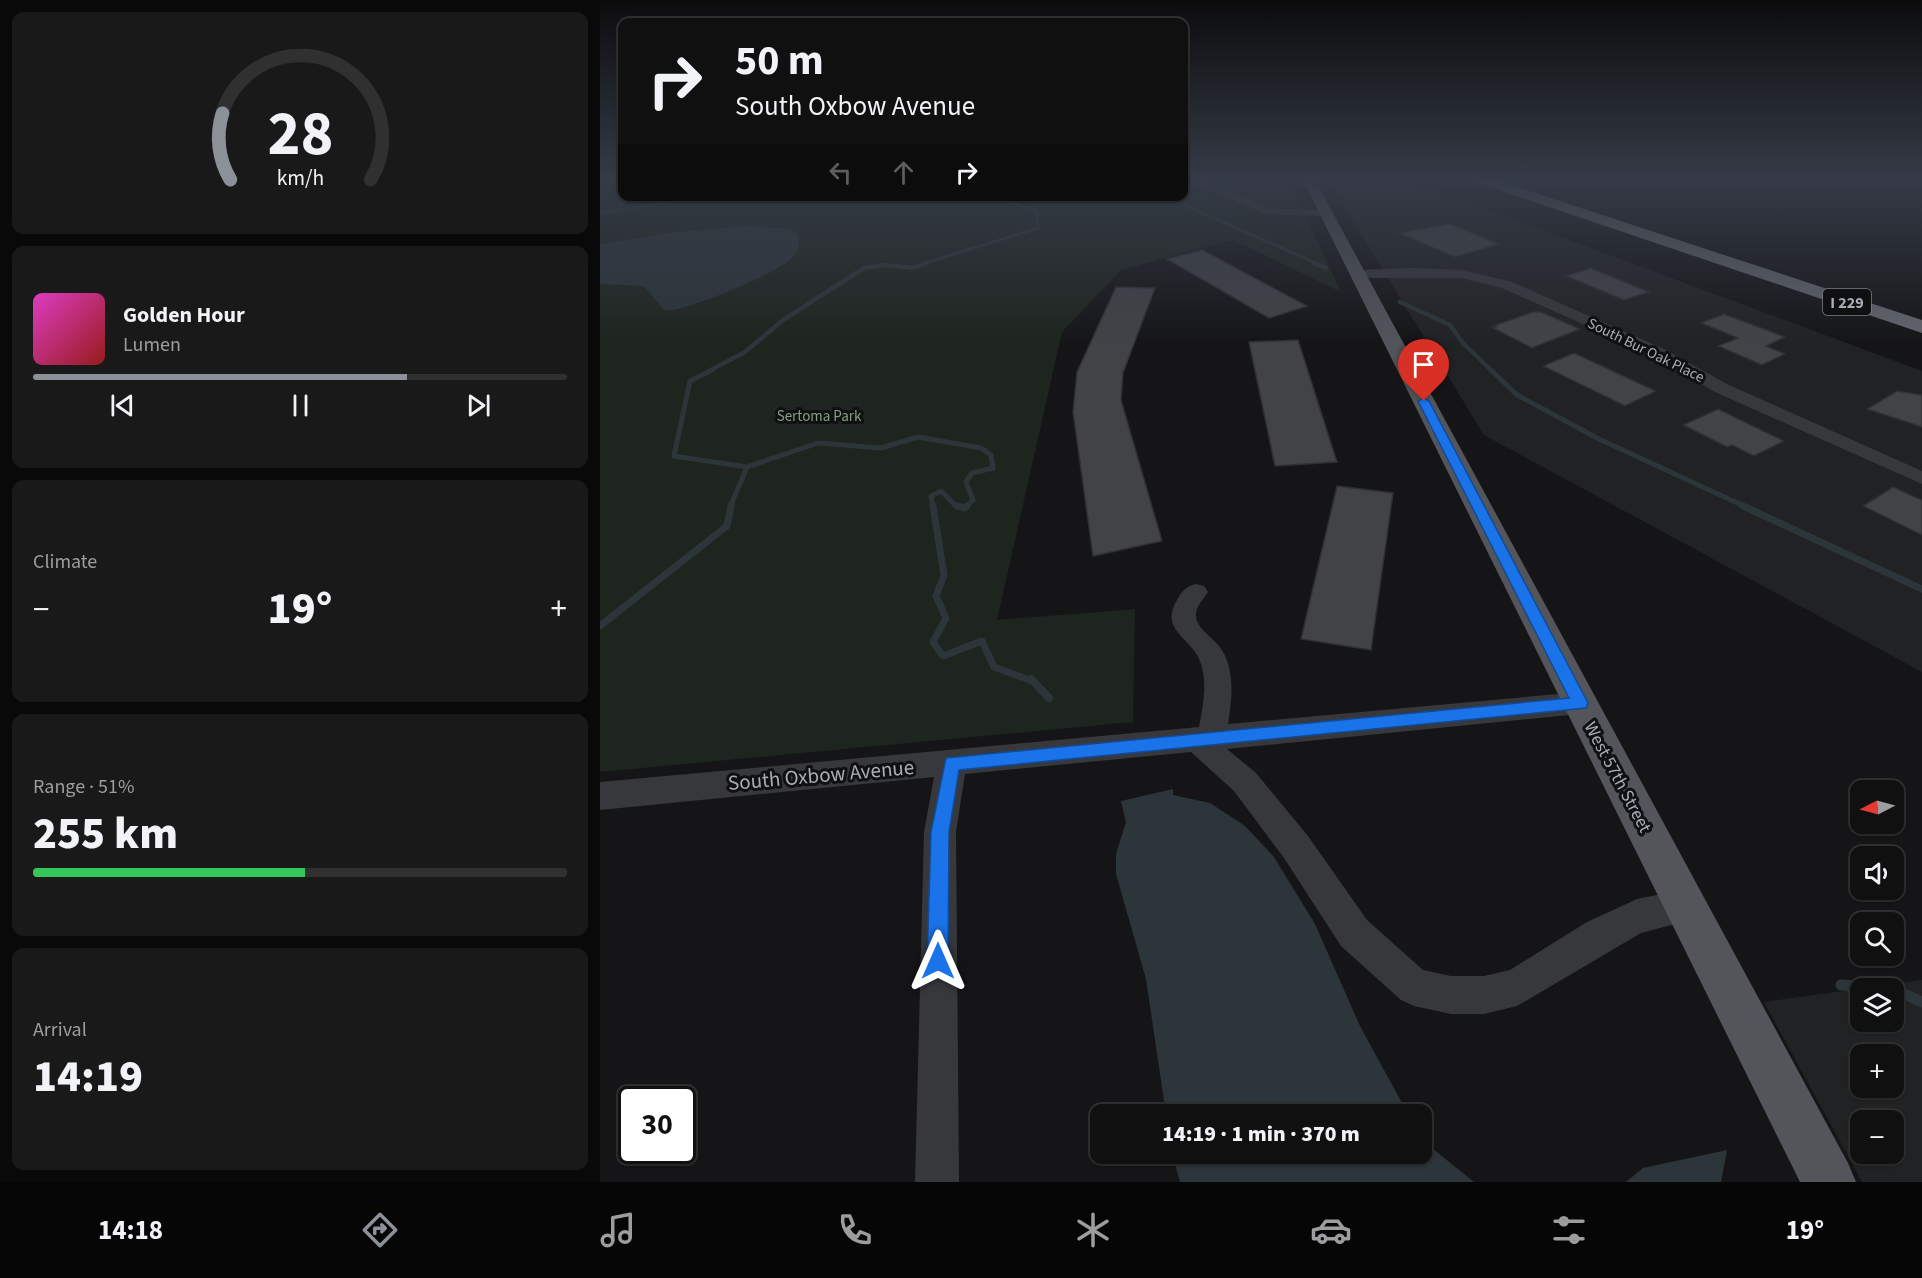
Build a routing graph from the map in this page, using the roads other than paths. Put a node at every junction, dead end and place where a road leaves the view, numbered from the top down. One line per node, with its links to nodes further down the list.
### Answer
1 (1337, 235): 3 (main road, West 57th Street)
2 (1647, 235): 4 (highway)
3 (1357, 274): 5 (street, South Bur Oak Place); 7 (main road, West 57th Street)
4 (1922, 329)
5 (1922, 478)
6 (1196, 592): 8 (street)
7 (1580, 703): 8 (street, South Oxbow Avenue); 11 (main road, West 57th Street)
8 (1205, 740): 9 (street, South Oxbow Avenue); 11 (street)
9 (952, 763): 10 (street, South Oxbow Avenue); 12 (street)
10 (600, 796)
11 (1686, 906): 13 (main road, West 57th Street)
12 (937, 1182)
13 (1829, 1182)

